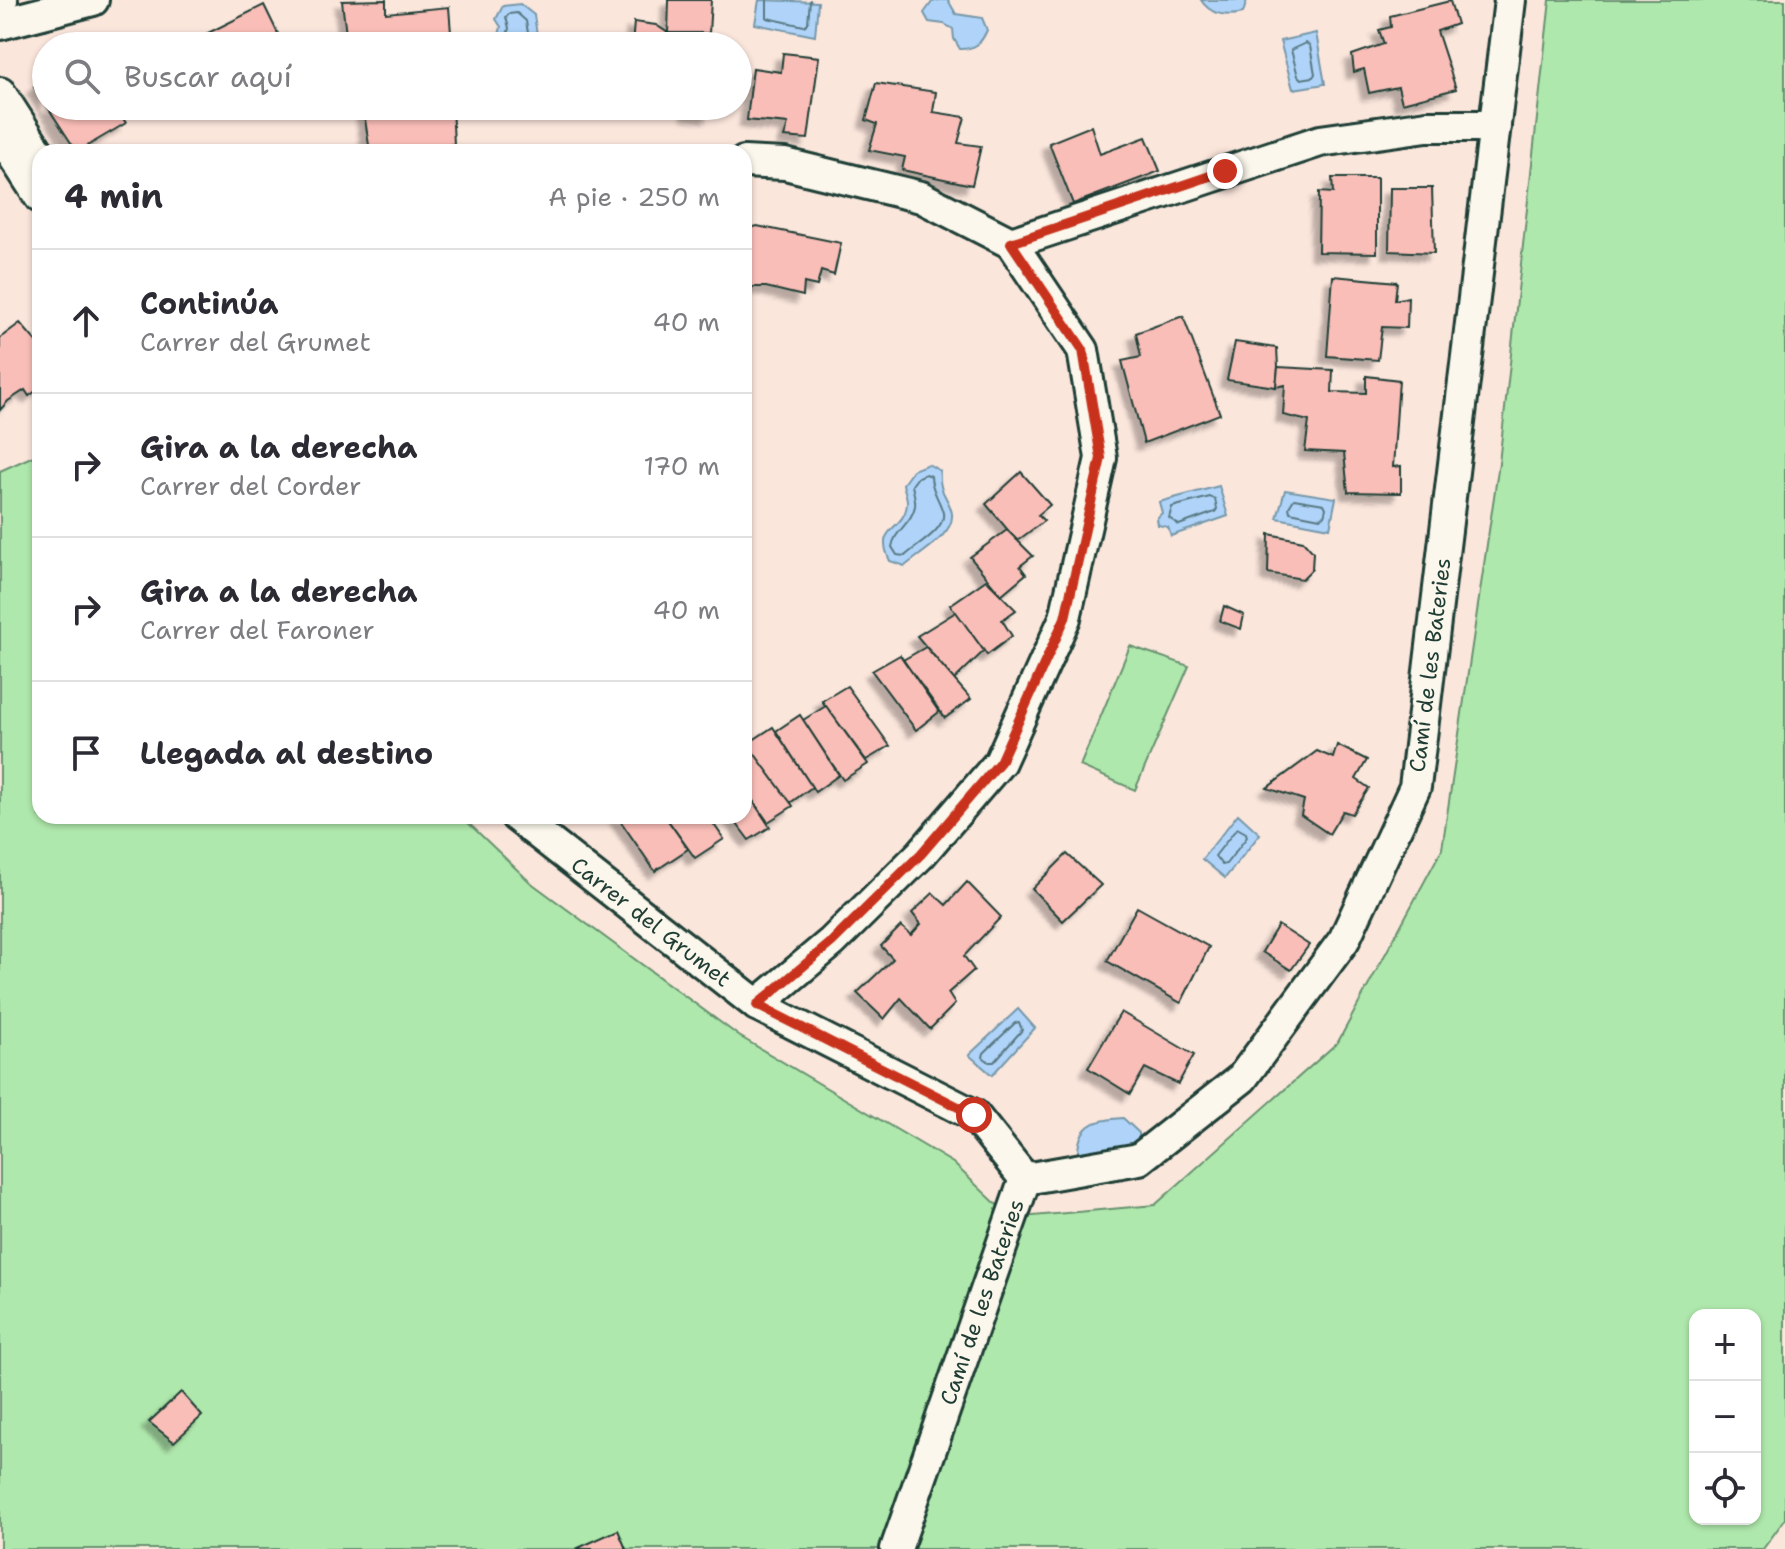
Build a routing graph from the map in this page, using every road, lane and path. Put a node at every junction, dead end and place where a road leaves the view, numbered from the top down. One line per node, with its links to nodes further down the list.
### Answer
1 (93, 0): 3 (street)
2 (1510, 0): 5 (street, Camí de les Bateries)
3 (0, 24)
4 (0, 93): 7 (street)
5 (1495, 126): 10 (street); 13 (street, Camí de les Bateries)
6 (0, 135): 9 (street)
7 (33, 144)
8 (752, 162): 10 (street)
9 (32, 185)
10 (1011, 243): 12 (street)
11 (526, 824): 12 (street, Carrer del Grumet)
12 (757, 1005): 13 (street, Carrer del Grumet)
13 (1025, 1179): 14 (street, Camí de les Bateries)
14 (896, 1549)

